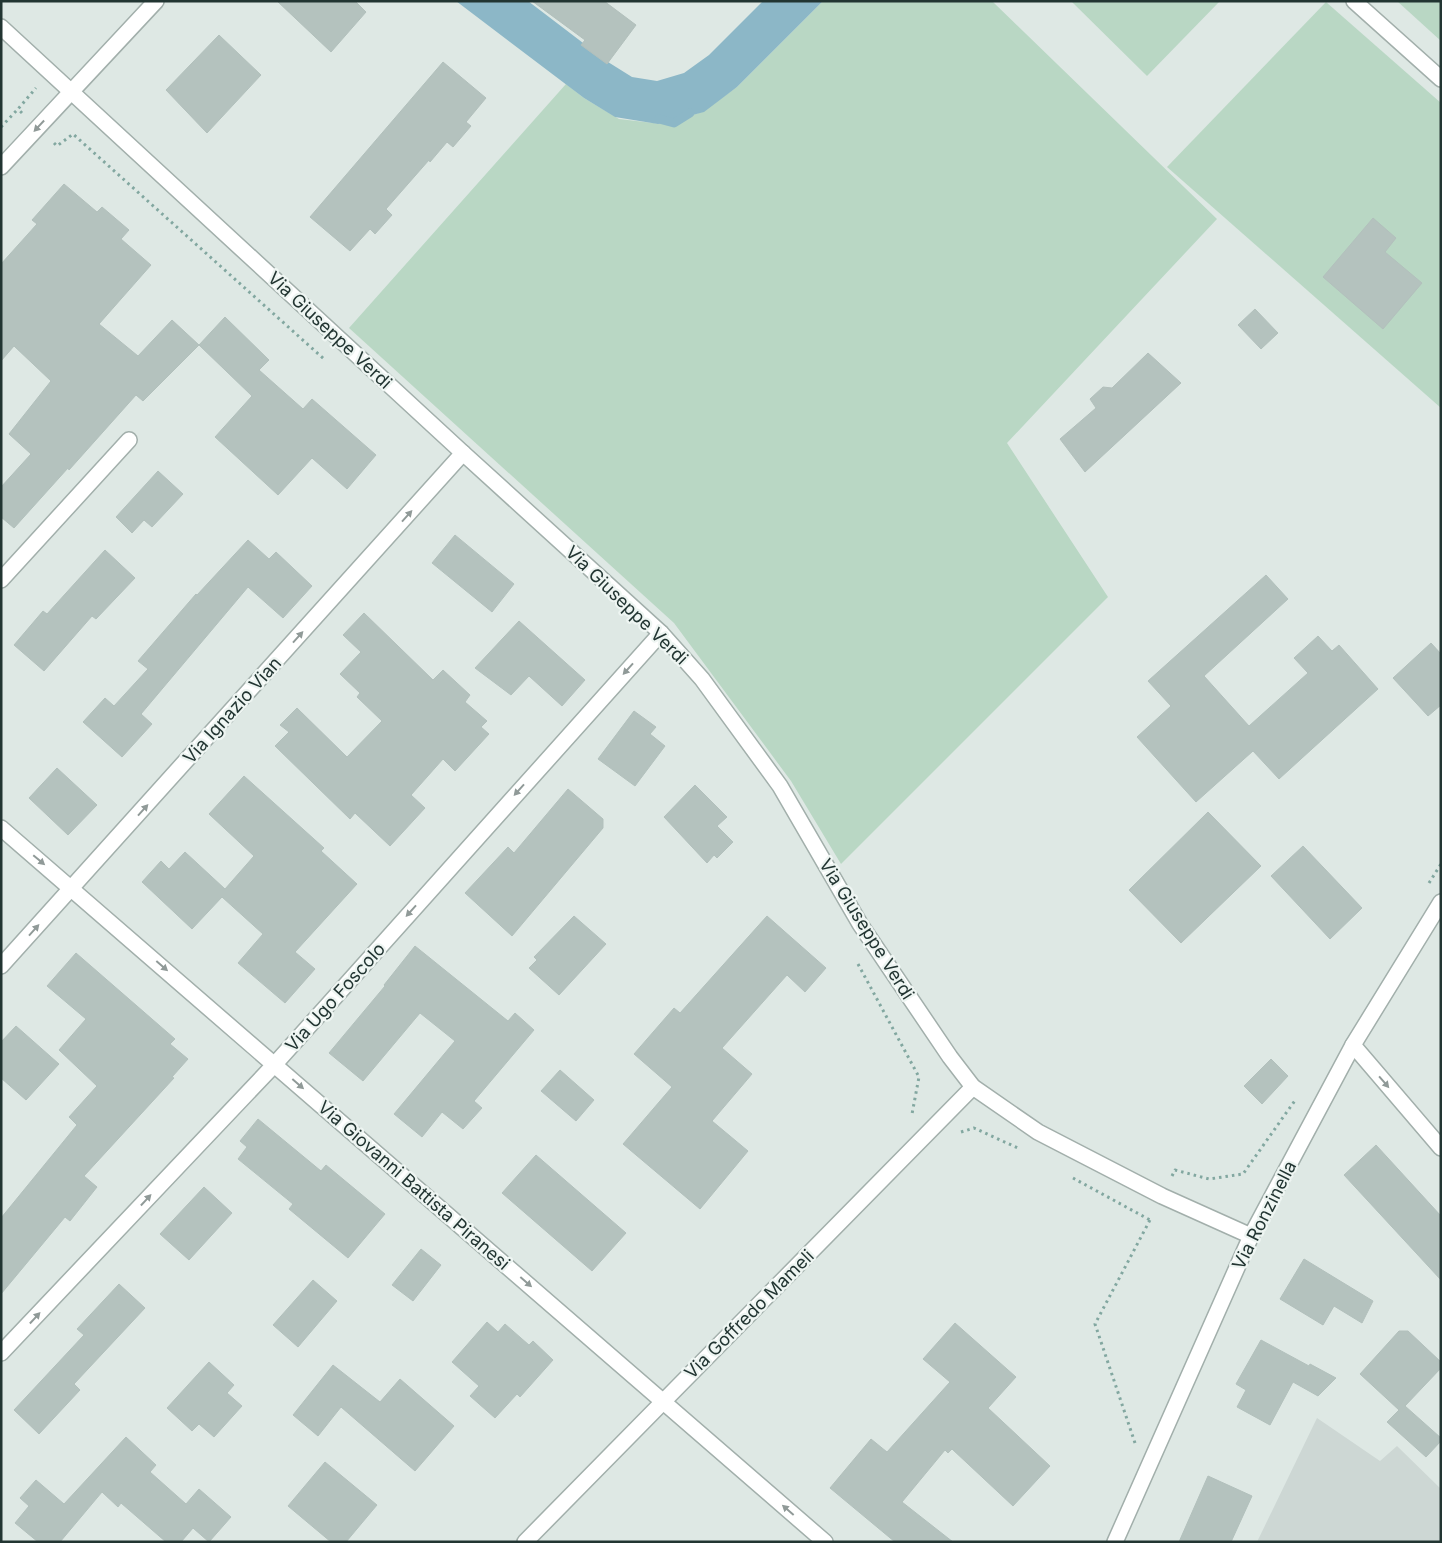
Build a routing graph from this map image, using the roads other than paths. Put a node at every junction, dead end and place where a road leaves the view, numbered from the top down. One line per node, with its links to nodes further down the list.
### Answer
1 (156, 1): 5 (street)
2 (1354, 1): 4 (street)
3 (1, 27): 5 (street, Via Giuseppe Verdi)
4 (1441, 79)
5 (72, 91): 6 (street, one-way to 6); 8 (street, Via Giuseppe Verdi)
6 (1, 167)
7 (129, 440): 9 (street)
8 (463, 453): 10 (street, Via Giuseppe Verdi); 12 (street, Via Ignazio Vian, one-way to 8)
9 (1, 580)
10 (660, 633): 16 (street, Via Ugo Foscolo, one-way to 16); 17 (street, Via Giuseppe Verdi)
11 (1, 828): 12 (street, Via Giovanni Battista Piranesi, one-way to 12)
12 (72, 888): 14 (street, Via Ignazio Vian, one-way to 12); 16 (street, Via Giovanni Battista Piranesi, one-way to 16)
13 (1441, 902): 15 (street, Via Ronzinella)
14 (1, 966)
15 (1353, 1045): 18 (street, one-way to 18); 19 (street, Via Ronzinella)
16 (275, 1064): 20 (street, Via Ugo Foscolo, one-way to 16); 21 (street, Via Giovanni Battista Piranesi, one-way to 21)
17 (973, 1086): 19 (street, Via Giuseppe Verdi); 21 (street, Via Goffredo Mameli)
18 (1441, 1148)
19 (1251, 1236): 24 (street, Via Ronzinella)
20 (1, 1353)
21 (662, 1402): 22 (street, Via Goffredo Mameli); 23 (street, Via Giovanni Battista Piranesi, one-way to 21)
22 (525, 1542)
23 (825, 1542)
24 (1115, 1542)

